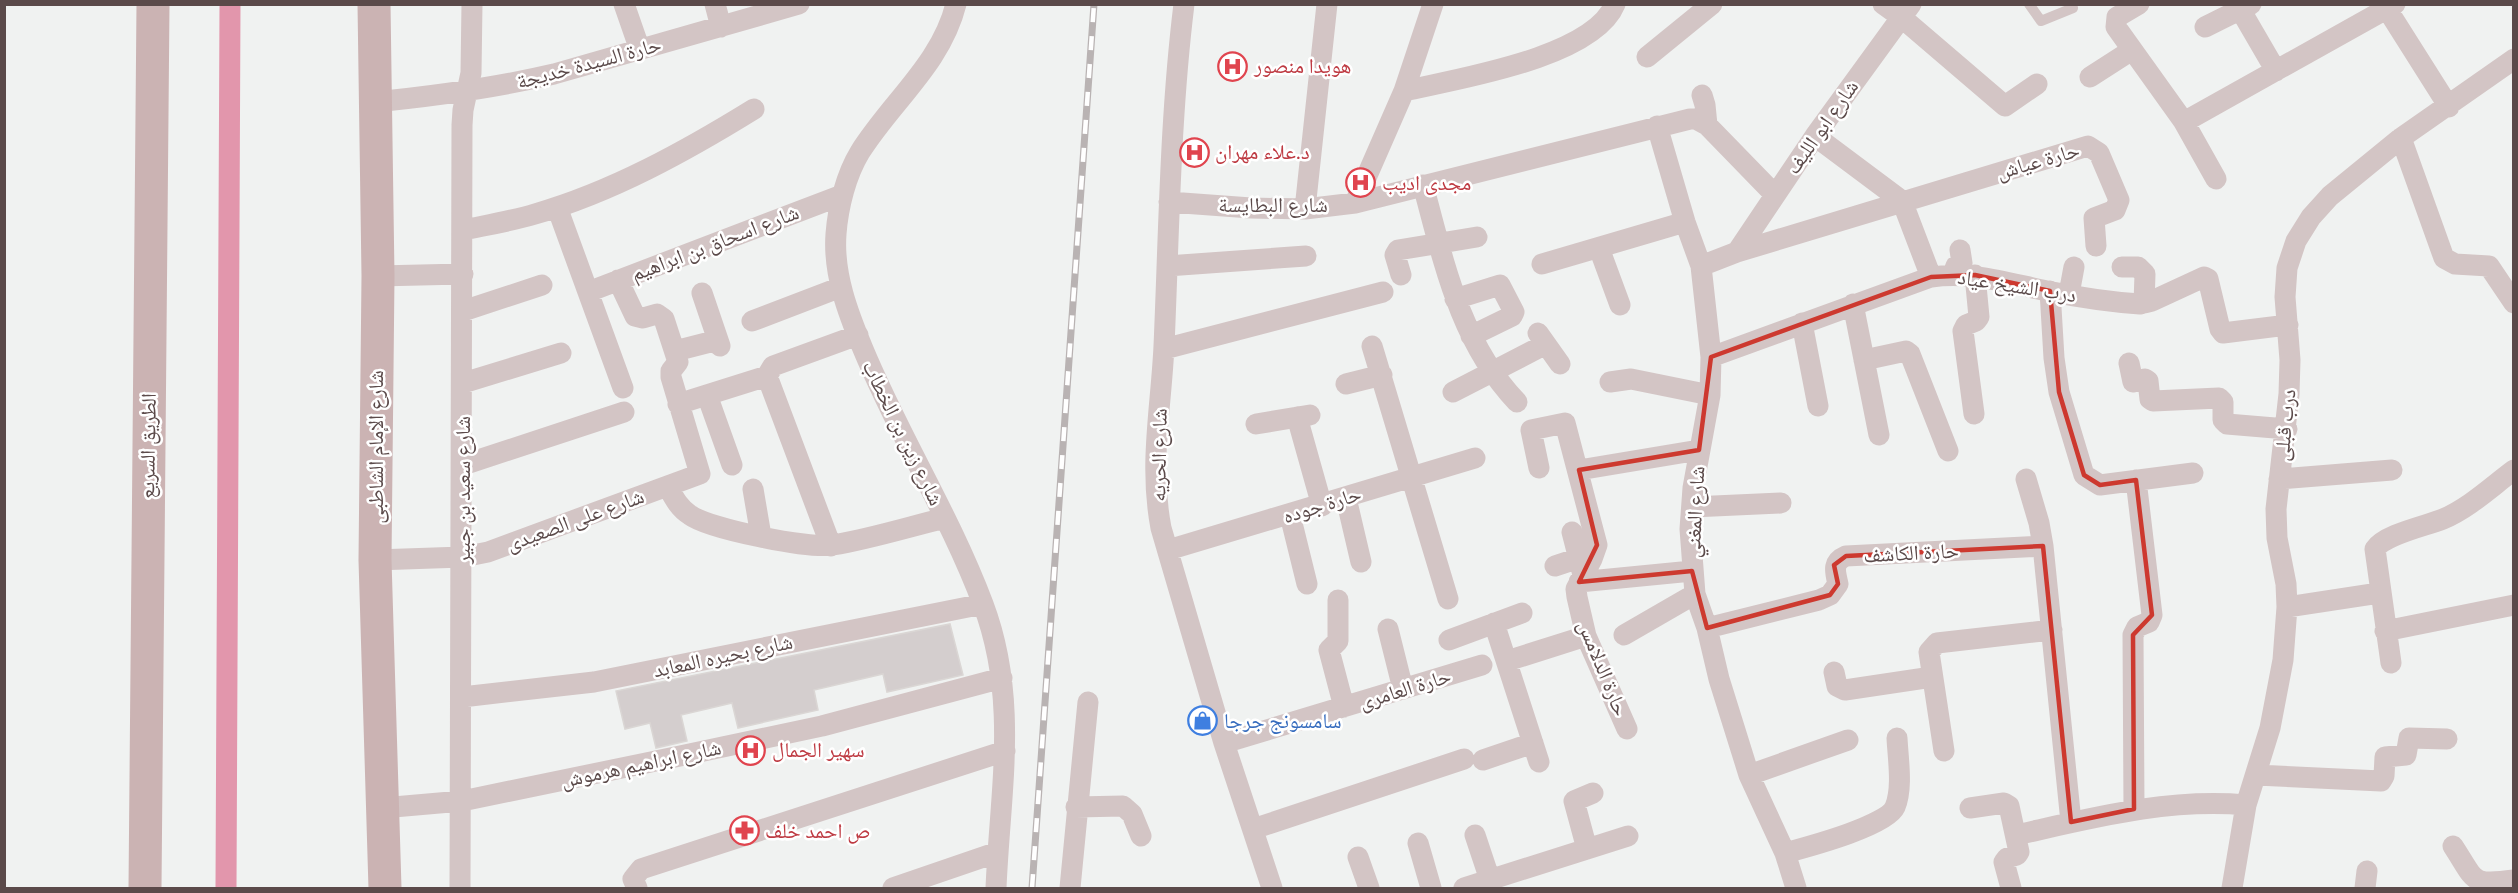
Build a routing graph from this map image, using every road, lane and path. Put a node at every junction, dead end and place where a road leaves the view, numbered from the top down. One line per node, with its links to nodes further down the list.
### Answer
1 (153, 4): 203 (main road, الطريق السريع)
2 (374, 4): 32 (main road, شارع الإمام الشاطبى)
3 (472, 4): 30 (street, شارع سعيد بن جبير)
4 (624, 4): 22 (street)
5 (715, 4): 20 (street)
6 (799, 4): 20 (street, حارة السيدة خديجة)
7 (956, 4): 42 (street, شارع زين بن الخطاب)
8 (1184, 4): 45 (street, شارع الحريه)
9 (1327, 4): 48 (street)
10 (1433, 4): 29 (street)
11 (1615, 4): 29 (street)
12 (1712, 4): 24 (street)
13 (1883, 4): 19 (street)
14 (2030, 4): 18 (lane)
15 (2139, 4): 23 (street)
16 (2246, 6): 21 (street); 26 (street)
17 (2391, 7): 26 (street); 33 (street)
18 (2073, 8)
19 (1906, 11): 28 (street); 38 (street, شارع ابو الليف)
20 (721, 27): 22 (street, حارة السيدة خديجة)
21 (2205, 27)
22 (640, 50): 30 (street, حارة السيدة خديجة)
23 (2132, 50): 27 (street); 35 (street)
24 (1647, 57)
25 (2514, 59): 33 (street, درب قبلى)
26 (2276, 71): 35 (street)
27 (2090, 77)
28 (2037, 84)
29 (1404, 91): 46 (street)
30 (466, 92): 32 (street, حارة السيدة خديجة); 50 (street, شارع سعيد بن جبير)
31 (1702, 95): 36 (street)
32 (374, 102): 67 (main road, شارع الإمام الشاطبى)
33 (2449, 107): 39 (street, درب قبلى)
34 (754, 109): 47 (street)
35 (2184, 122): 40 (street)
36 (1707, 125): 37 (street, شارع البطايسة); 43 (street)
37 (1657, 126): 41 (street, شارع البطايسة); 49 (street, شارع المغني)
38 (1815, 136): 43 (street, شارع ابو الليف); 44 (street)
39 (2401, 138): 78 (street); 84 (street, درب قبلى)
40 (2216, 179)
41 (1423, 185): 46 (street, شارع البطايسة); 52 (street)
42 (842, 195): 69 (street, شارع اسحاق بن ابراهيم); 71 (street, شارع زين بن الخطاب)
43 (1775, 195): 56 (street, شارع ابو الليف)
44 (1902, 201): 53 (street, حارة عياش); 56 (street); 68 (street)
45 (1168, 202): 48 (street, شارع البطايسة); 59 (street, شارع الحريه)
46 (1355, 202): 48 (street, شارع البطايسة)
47 (556, 207): 50 (street); 72 (street)
48 (1305, 209)
49 (1685, 222): 54 (street); 60 (street, شارع المغني)
50 (463, 230): 63 (street, شارع سعيد بن جبير)
51 (1477, 237): 52 (street)
52 (1438, 243): 64 (street); 76 (street)
53 (2096, 246)
54 (1599, 248): 58 (street); 80 (street)
55 (1960, 250): 65 (street)
56 (1737, 252): 60 (street)
57 (1306, 256): 59 (street)
58 (1542, 264)
59 (1167, 266): 88 (street, شارع الحريه)
60 (1701, 266): 91 (street, شارع المغني)
61 (2074, 267): 75 (street)
62 (2122, 267): 77 (street)
63 (463, 274): 67 (street); 81 (street, شارع سعيد بن جبير)
64 (1401, 274)
65 (1953, 274): 66 (street, درب الشيخ عياد); 68 (street, درب الشيخ عياد)
66 (1975, 275): 75 (street, درب الشيخ عياد); 109 (street)
67 (378, 276): 141 (main road, شارع الإمام الشاطبى)
68 (1931, 277): 79 (street, درب الشيخ عياد)
69 (618, 280): 72 (street, شارع اسحاق بن ابراهيم); 89 (street)
70 (542, 285): 81 (street)
71 (841, 287): 82 (street); 85 (street, شارع زين بن الخطاب)
72 (588, 292): 101 (street)
73 (1383, 292): 88 (street)
74 (702, 293): 89 (street)
75 (2059, 293): 77 (street, درب الشيخ عياد); 126 (street)
76 (1455, 299): 86 (street); 86 (street)
77 (2144, 303): 84 (street, درب الشيخ عياد)
78 (2514, 303)
79 (1853, 304): 83 (street, درب الشيخ عياد); 92 (street)
80 (1620, 305)
81 (463, 311): 99 (street, شارع سعيد بن جبير)
82 (752, 321)
83 (1802, 323): 91 (street, درب الشيخ عياد); 107 (street)
84 (2288, 325): 111 (street, درب قبلى)
85 (858, 335): 97 (street); 134 (street, شارع زين بن الخطاب)
86 (1471, 336): 95 (street)
87 (1372, 346): 96 (street)
88 (1164, 349): 139 (street, شارع الحريه)
89 (675, 351): 106 (street)
90 (561, 353): 99 (street)
91 (1711, 357): 104 (street, شارع المغني)
92 (1864, 360): 112 (street); 114 (street)
93 (2128, 363): 111 (street)
94 (1560, 364): 95 (street)
95 (1492, 373): 102 (street); 105 (street)
96 (1382, 375): 100 (street); 124 (street)
97 (767, 376): 103 (street); 137 (street)
98 (1610, 382): 104 (street)
99 (463, 383): 116 (street, شارع سعيد بن جبير)
100 (1346, 384)
101 (623, 388)
102 (1453, 392)
103 (707, 395): 106 (street); 117 (street)
104 (1710, 395): 113 (street, شارع المغني)
105 (1517, 402)
106 (678, 404): 127 (street, شارع على الصعيدى)
107 (1818, 406)
108 (624, 412): 116 (street)
109 (1974, 414)
110 (1256, 424): 131 (street)
111 (2287, 429): 125 (street, درب قبلى)
112 (1879, 435)
113 (1699, 450): 119 (street); 132 (street, شارع المغني)
114 (1948, 451)
115 (1475, 458): 124 (street, حارة جوده)
116 (463, 465): 140 (street, شارع سعيد بن جبير)
117 (732, 465)
118 (1539, 468): 119 (street, حارة الدلامس)
119 (1579, 470): 145 (street, حارة الدلامس)
120 (2392, 470): 125 (street)
121 (2514, 470): 147 (street)
122 (2193, 473): 126 (street)
123 (2026, 478): 138 (street)
124 (1411, 479): 129 (street, حارة جوده); 149 (street)
125 (2279, 479): 153 (street, درب قبلى)
126 (2136, 480): 188 (street)
127 (668, 487): 136 (street); 140 (street, شارع على الصعيدى)
128 (753, 489): 136 (street)
129 (1346, 498): 131 (street, حارة جوده); 142 (street)
130 (1781, 503): 132 (street)
131 (1322, 506): 133 (street, حارة جوده)
132 (1692, 507): 144 (street, شارع المغني)
133 (1290, 515): 139 (street, حارة جوده); 146 (street)
134 (945, 518): 137 (street); 151 (street, شارع زين بن الخطاب)
135 (1572, 532): 145 (street)
136 (761, 536): 137 (street)
137 (831, 546)
138 (2043, 546): 156 (street, حارة الكاشف); 158 (street)
139 (1168, 550): 177 (street, شارع الحريه)
140 (463, 557): 141 (street, شارع على الصعيدى); 170 (street, شارع سعيد بن جبير)
141 (375, 560): 186 (main road, شارع الإمام الشاطبى)
142 (1360, 562)
143 (1555, 566): 145 (street)
144 (1692, 571): 145 (street); 148 (street, شارع المغني)
145 (1581, 572): 161 (street, حارة الدلامس)
146 (1307, 584)
147 (2379, 593): 153 (street); 159 (street)
148 (1695, 594): 156 (street, شارع المغني); 160 (street)
149 (1448, 599)
150 (1338, 600): 172 (street)
151 (983, 604): 168 (street, شارع زين بن الخطاب); 170 (street, شارع بحيره المعابد)
152 (2514, 605): 159 (street)
153 (2287, 607): 181 (street, درب قبلى)
154 (1522, 613): 155 (street)
155 (1494, 623): 162 (street); 163 (street)
156 (1707, 628): 180 (street, شارع المغني)
157 (1388, 629): 169 (street)
158 (2052, 630): 167 (street); 189 (street)
159 (2385, 631): 164 (street)
160 (1624, 635)
161 (1586, 636): 163 (street); 173 (street, حارة الدلامس)
162 (1449, 640)
163 (1507, 661): 190 (street)
164 (2391, 663)
165 (1482, 665): 169 (street, حارة العامرى)
166 (1834, 672): 167 (street)
167 (1932, 677): 178 (street)
168 (1002, 678): 179 (street, شارع زين بن الخطاب); 183 (street, شارع ابراهيم هرموش)
169 (1403, 689): 172 (street, حارة العامرى)
170 (462, 697): 183 (street, شارع سعيد بن جبير)
171 (1088, 702): 185 (street)
172 (1344, 708): 177 (street, حارة العامرى)
173 (1627, 729)
174 (1898, 738): 199 (street)
175 (2447, 739): 181 (street)
176 (1848, 740): 180 (street)
177 (1224, 742): 190 (street, شارع الحريه)
178 (1944, 751)
179 (1005, 752): 198 (street, شارع زين بن الخطاب); 206 (street)
180 (1749, 775): 199 (street, شارع المغني)
181 (2256, 775): 184 (street, درب قبلى)
182 (1593, 793): 197 (street)
183 (462, 801): 186 (street, شارع ابراهيم هرموش); 205 (street, شارع سعيد بن جبير)
184 (2246, 805): 188 (street); 216 (street, درب قبلى)
185 (1076, 807): 193 (street); 209 (street)
186 (382, 808): 204 (main road, شارع الإمام الشاطبى)
187 (1970, 808): 192 (street)
188 (2134, 809): 189 (street)
189 (2071, 822): 192 (street)
190 (1253, 829): 210 (street, شارع الحريه)
191 (1475, 835): 201 (street)
192 (2016, 835): 215 (street)
193 (1141, 836)
194 (1628, 836): 197 (street)
195 (1418, 843): 212 (street)
196 (2453, 846): 202 (street)
197 (1587, 849): 201 (street)
198 (998, 852): 207 (street); 208 (street, شارع زين بن الخطاب)
199 (1785, 853): 214 (street, شارع المغني)
200 (1358, 857): 211 (street)
201 (1490, 880): 213 (street)
202 (2514, 880)
203 (145, 888)
204 (385, 888)
205 (460, 888)
206 (637, 888)
207 (893, 888)
208 (996, 888)
209 (1070, 888)
210 (1272, 888)
211 (1369, 888)
212 (1431, 888)
213 (1464, 888)
214 (1796, 888)
215 (2011, 888)
216 (2232, 888)

